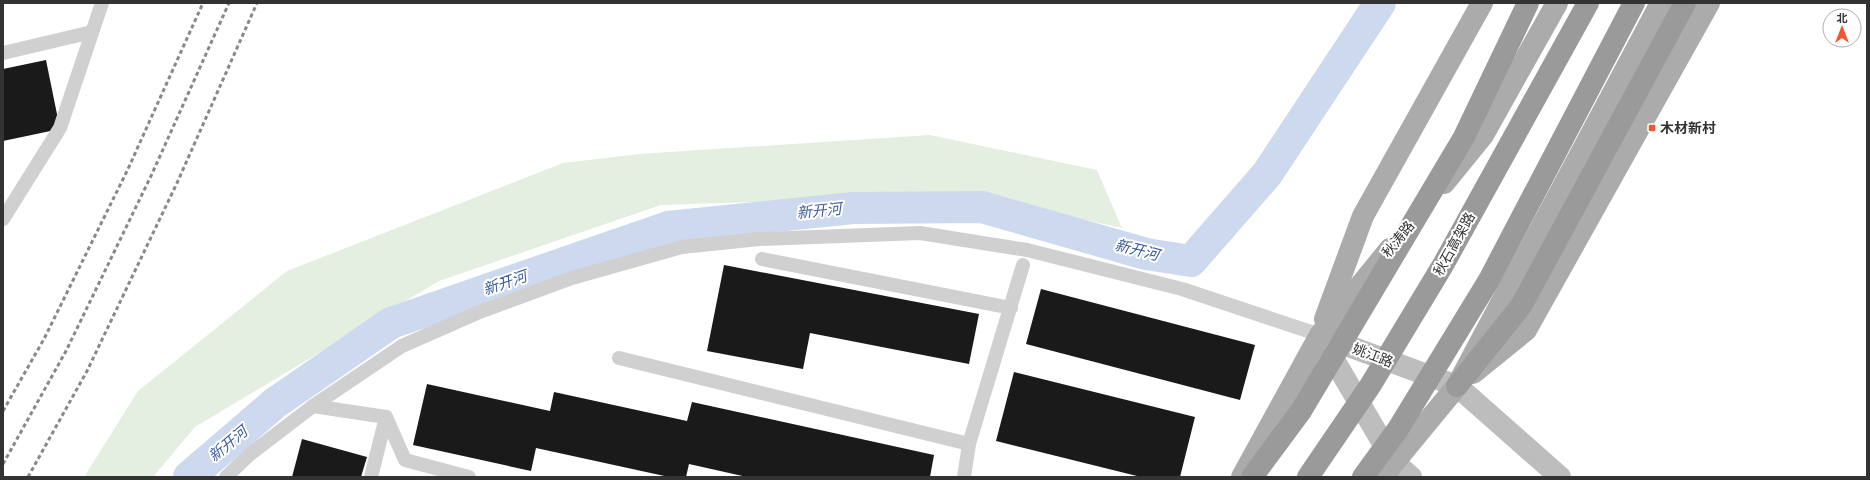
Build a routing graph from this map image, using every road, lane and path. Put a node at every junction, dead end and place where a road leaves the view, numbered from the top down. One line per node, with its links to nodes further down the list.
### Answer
1 (102, 3): 10 (lane)
2 (1482, 3): 16 (main road)
3 (1528, 3): 28 (highway)
4 (1557, 3): 16 (main road, 秋涛路)
5 (1588, 3): 29 (highway, 秋石高架路)
6 (1634, 3): 30 (highway)
7 (1661, 3): 18 (main road)
8 (1685, 3): 18 (highway)
9 (1709, 3): 18 (main road)
10 (92, 32): 11 (lane); 12 (lane)
11 (3, 53)
12 (4, 215)
13 (762, 259): 15 (lane)
14 (1023, 265): 15 (lane)
15 (1011, 308): 21 (lane)
16 (1320, 335): 18 (street, 姚江路); 19 (lane); 22 (street, 姚江路); 27 (main road, 秋涛路)
17 (619, 358): 21 (lane)
18 (1457, 386): 22 (main road); 32 (street, 姚江路)
19 (313, 406): 20 (lane); 23 (lane)
20 (386, 417): 24 (lane); 25 (lane)
21 (970, 444): 26 (lane)
22 (1388, 470): 31 (street, 姚江路)
23 (226, 477)
24 (371, 477)
25 (469, 477)
26 (964, 477)
27 (1242, 477)
28 (1252, 477)
29 (1308, 477)
30 (1363, 477)
31 (1411, 477)
32 (1560, 477)

